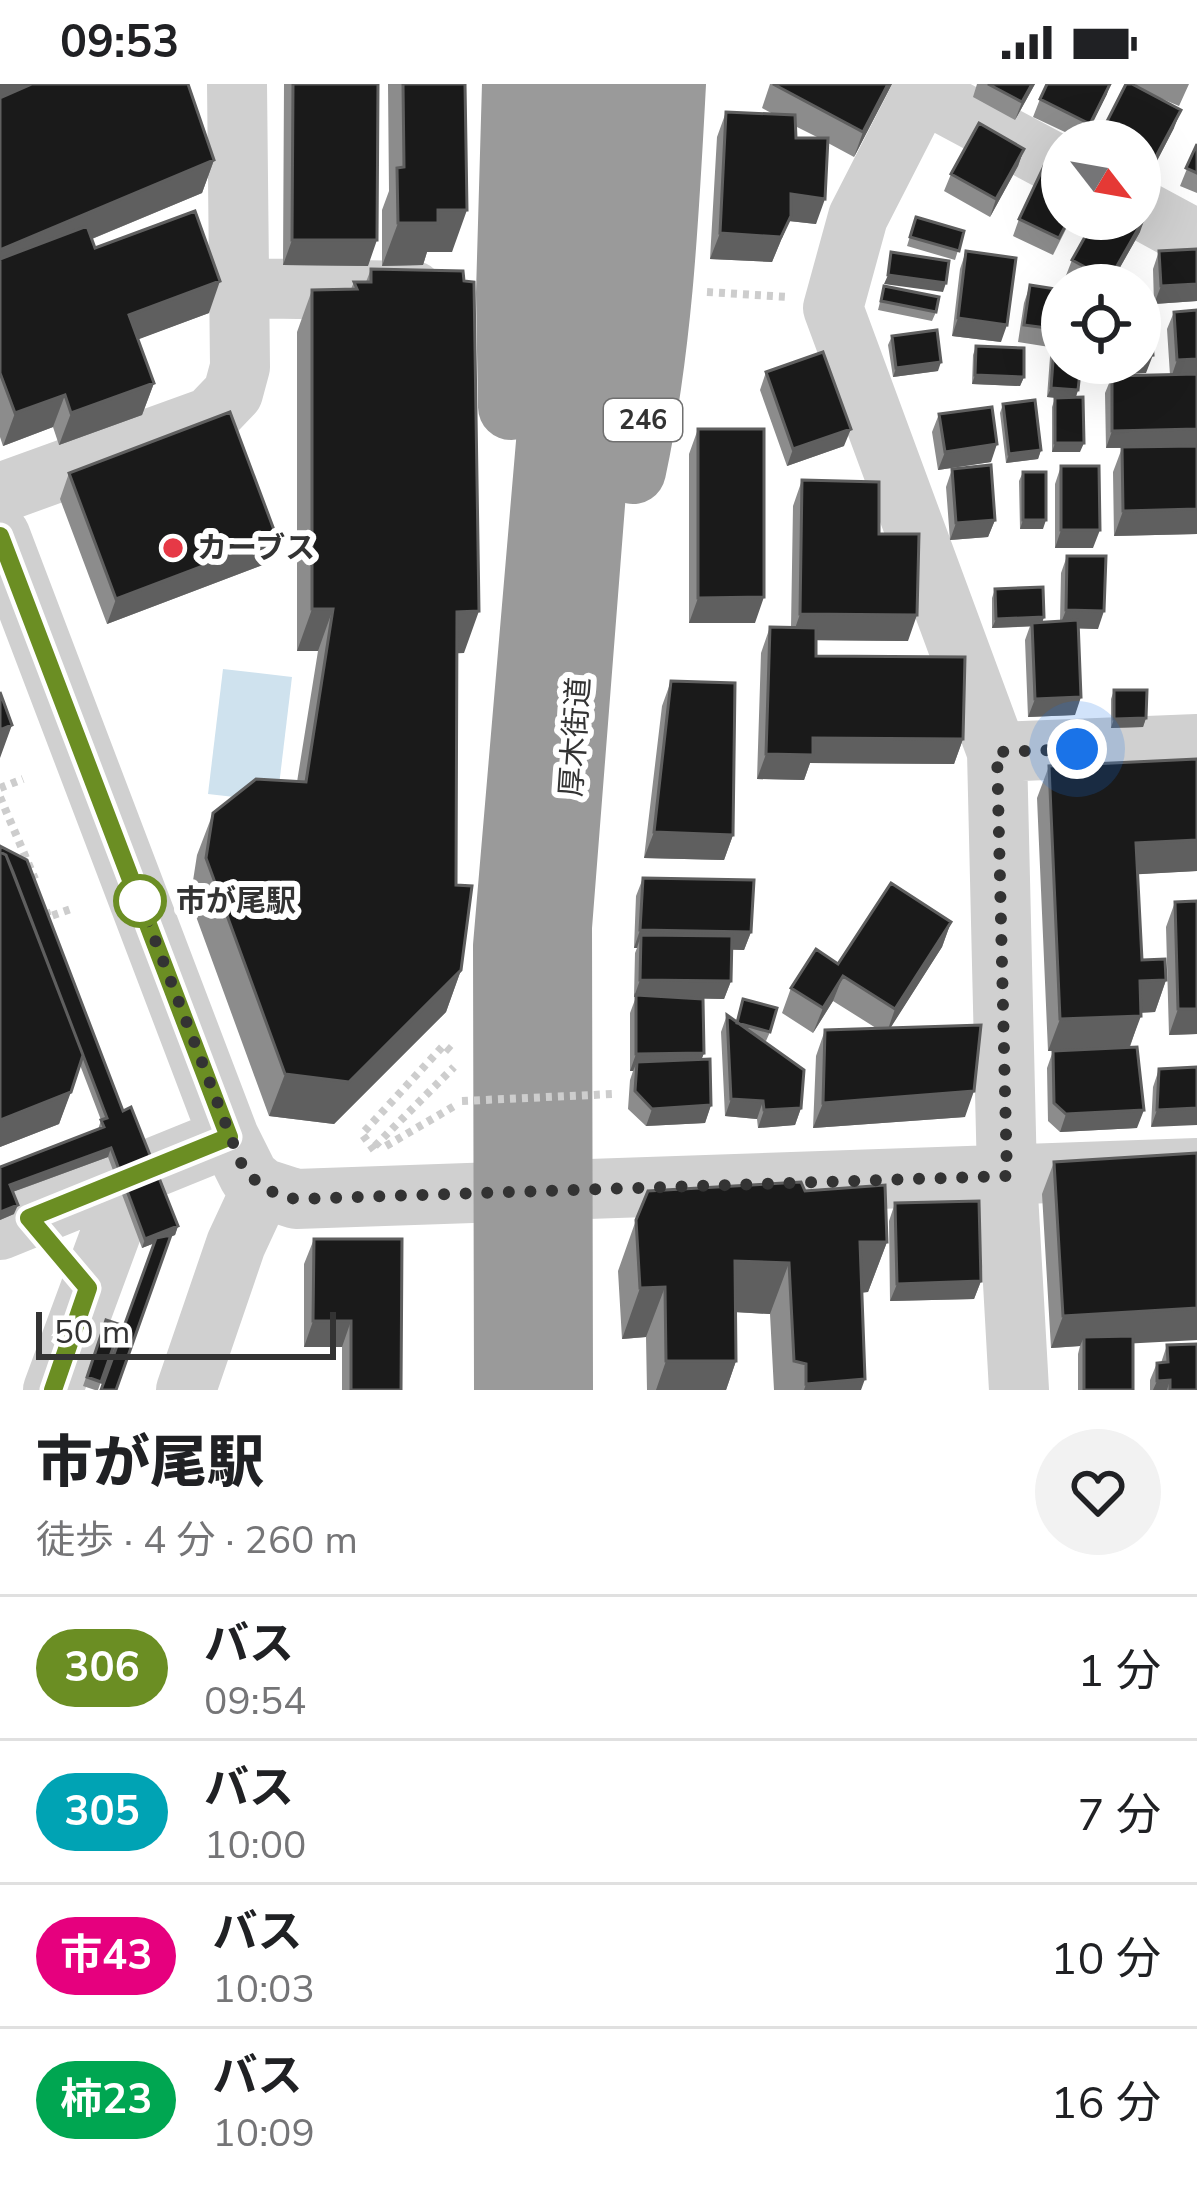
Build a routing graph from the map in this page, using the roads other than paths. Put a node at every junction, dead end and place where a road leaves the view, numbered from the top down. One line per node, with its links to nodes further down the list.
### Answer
1 (237, 84): 10 (street)
2 (515, 84): 11 (highway, 246)
3 (562, 84): 14 (highway, 厚木街道 / 246)
4 (615, 84): 16 (highway, 厚木街道 / 246)
5 (673, 84): 16 (highway, 246)
6 (924, 88): 7 (street); 17 (street)
7 (1041, 155)
8 (1161, 220): 9 (street)
9 (1197, 240)
10 (240, 288): 11 (street); 12 (street)
11 (509, 292): 14 (highway, 246)
12 (0, 493)
13 (0, 536): 18 (street)
14 (526, 692): 23 (highway, 厚木街道 / 246)
15 (1197, 744): 17 (street)
16 (574, 751): 23 (highway, 厚木街道 / 246)
17 (997, 752): 21 (street)
18 (229, 1137): 20 (street); 22 (street)
19 (1197, 1168): 21 (street)
20 (132, 1176): 24 (street); 25 (street)
21 (1007, 1176): 23 (street); 30 (street)
22 (262, 1188): 23 (street); 27 (street)
23 (532, 1194): 28 (highway, 厚木街道 / 246); 29 (highway, 厚木街道 / 246)
24 (15, 1224): 25 (street)
25 (88, 1288): 26 (street)
26 (53, 1390)
27 (186, 1390)
28 (507, 1390)
29 (560, 1390)
30 (1019, 1390)

